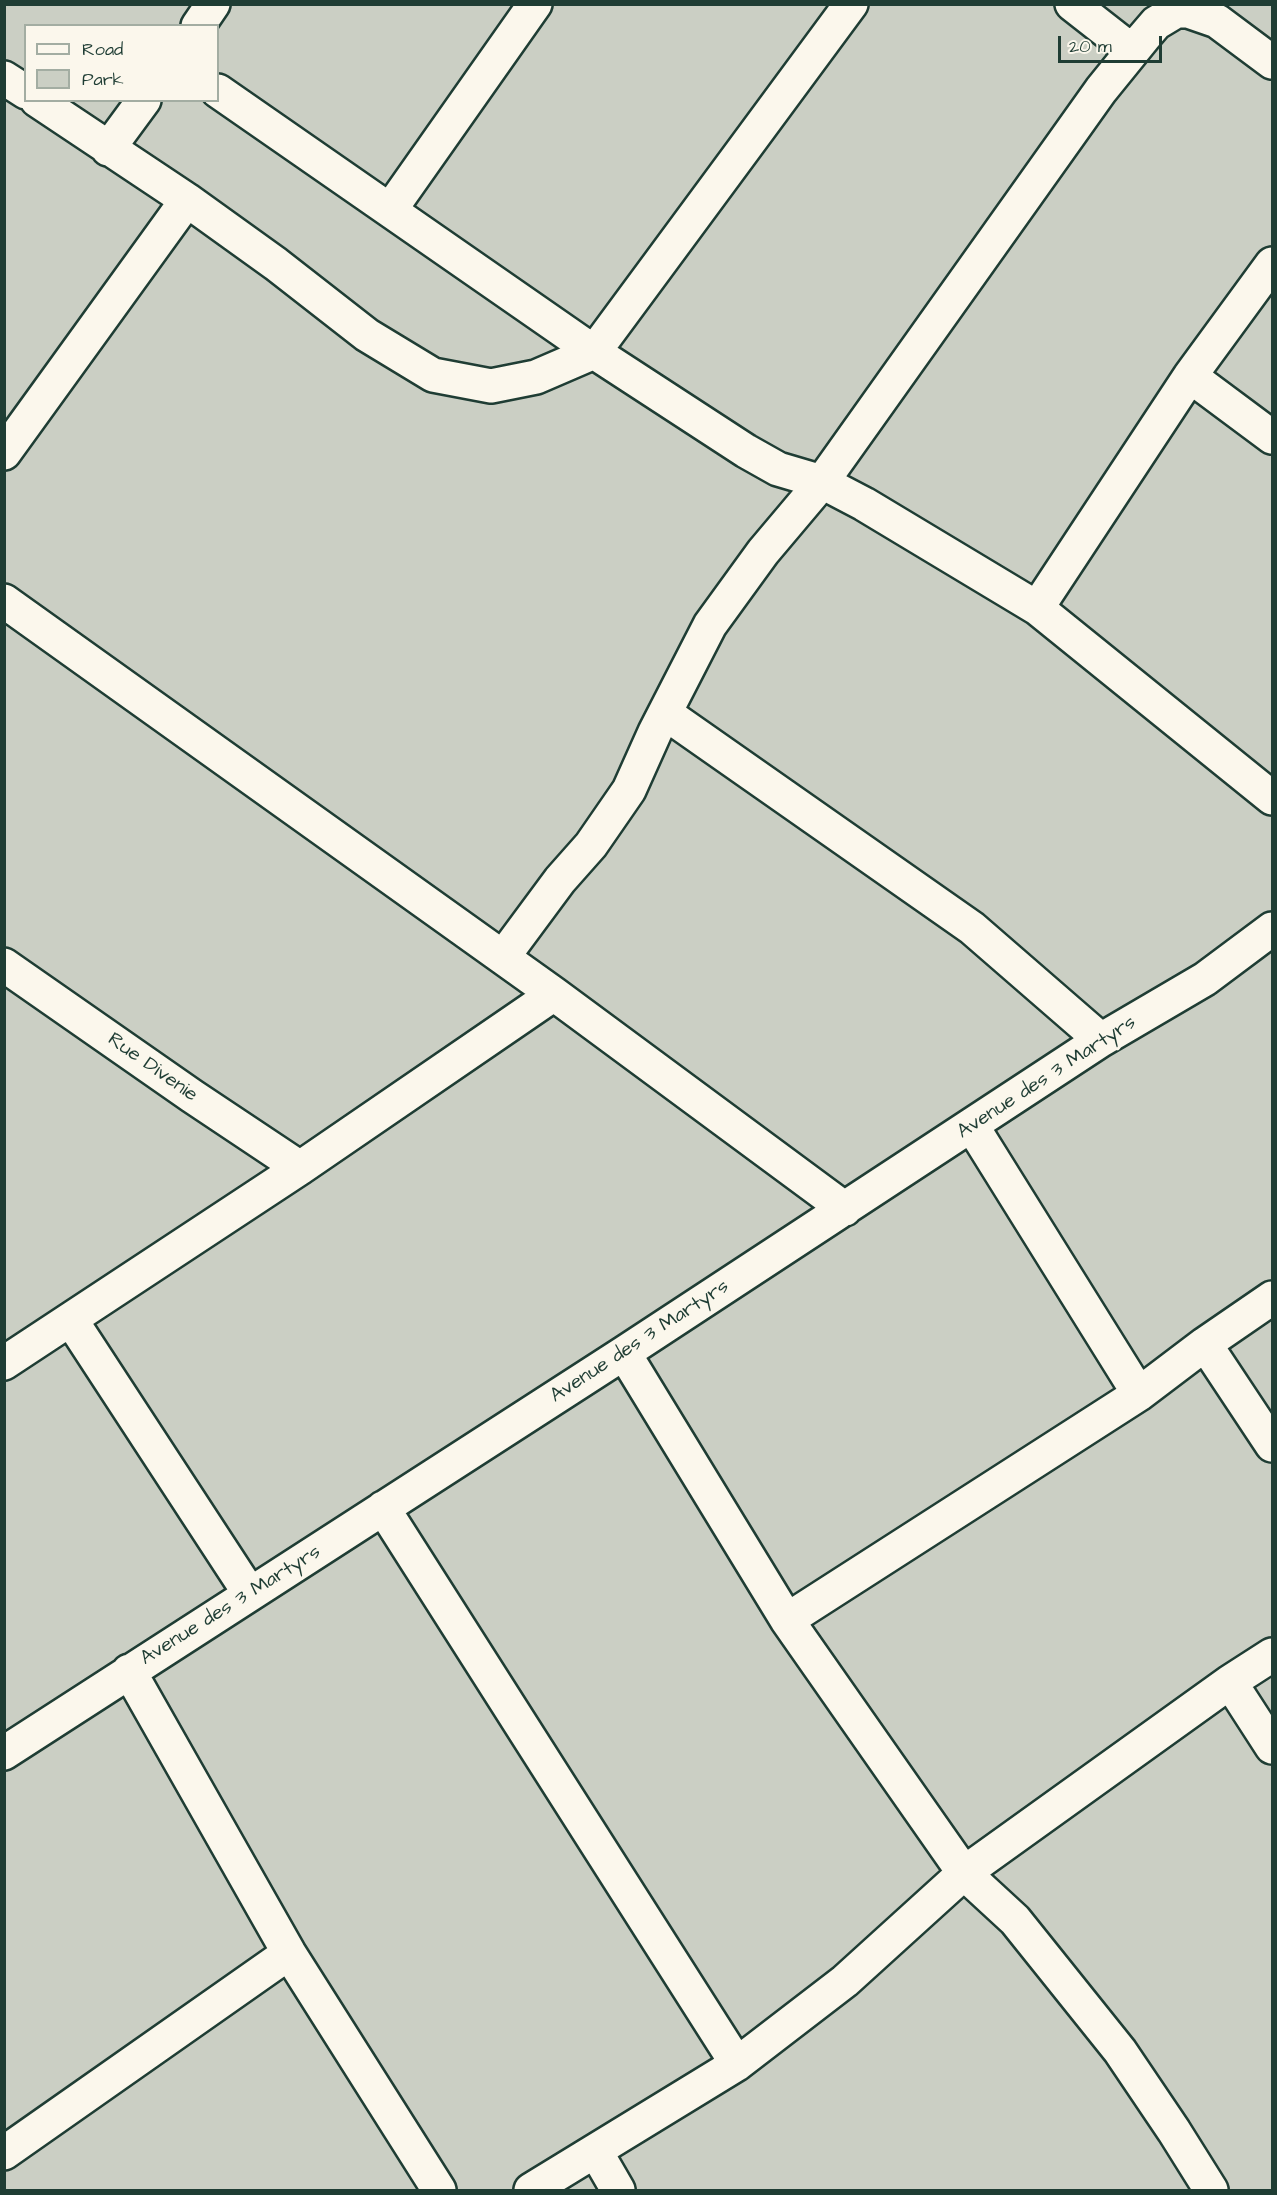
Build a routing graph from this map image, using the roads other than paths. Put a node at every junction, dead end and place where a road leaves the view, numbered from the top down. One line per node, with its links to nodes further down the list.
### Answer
1 (213, 4): 5 (street)
2 (535, 4): 15 (street)
3 (851, 4): 17 (street)
4 (1072, 4): 6 (street)
5 (199, 24)
6 (1132, 51): 7 (street); 21 (street)
7 (1272, 62)
8 (4, 78): 9 (street)
9 (24, 91)
10 (219, 92): 15 (street)
11 (40, 102): 13 (street)
12 (143, 102): 13 (street)
13 (108, 149): 14 (street)
14 (187, 200): 17 (street); 20 (street)
15 (390, 210): 17 (street)
16 (1272, 264): 18 (street)
17 (594, 352): 21 (street)
18 (1190, 376): 19 (street); 23 (street)
19 (1272, 437)
20 (4, 453)
21 (822, 482): 23 (street); 24 (street)
22 (4, 601): 27 (street)
23 (1037, 608): 25 (street)
24 (665, 713): 27 (street); 30 (street)
25 (1272, 798)
26 (1272, 929): 30 (street, Avenue des 3 Martyrs)
27 (503, 957): 29 (street)
28 (4, 965): 32 (street, Rue Divenie)
29 (554, 994): 32 (street); 33 (street)
30 (1101, 1040): 31 (street, Avenue des 3 Martyrs)
31 (972, 1126): 33 (street, Avenue des 3 Martyrs); 39 (street)
32 (300, 1168): 35 (street)
33 (845, 1209): 38 (street, Avenue des 3 Martyrs)
34 (1272, 1298): 36 (street)
35 (71, 1320): 37 (street); 42 (street)
36 (1204, 1344): 39 (street); 40 (street)
37 (12, 1348)
38 (624, 1353): 41 (street, Avenue des 3 Martyrs); 43 (street)
39 (1139, 1394): 43 (street)
40 (1272, 1445)
41 (383, 1508): 42 (street, Avenue des 3 Martyrs); 51 (street)
42 (250, 1594): 45 (street, Avenue des 3 Martyrs)
43 (787, 1620): 49 (street)
44 (1272, 1655): 46 (street)
45 (129, 1671): 48 (street, Avenue des 3 Martyrs); 50 (street)
46 (1230, 1682): 47 (street); 49 (street)
47 (1272, 1747)
48 (4, 1753)
49 (964, 1873): 51 (street); 57 (street)
50 (290, 1953): 53 (street); 54 (street)
51 (737, 2064): 52 (street)
52 (596, 2152): 55 (street); 56 (street)
53 (4, 2153)
54 (439, 2190)
55 (531, 2190)
56 (618, 2190)
57 (1211, 2190)

